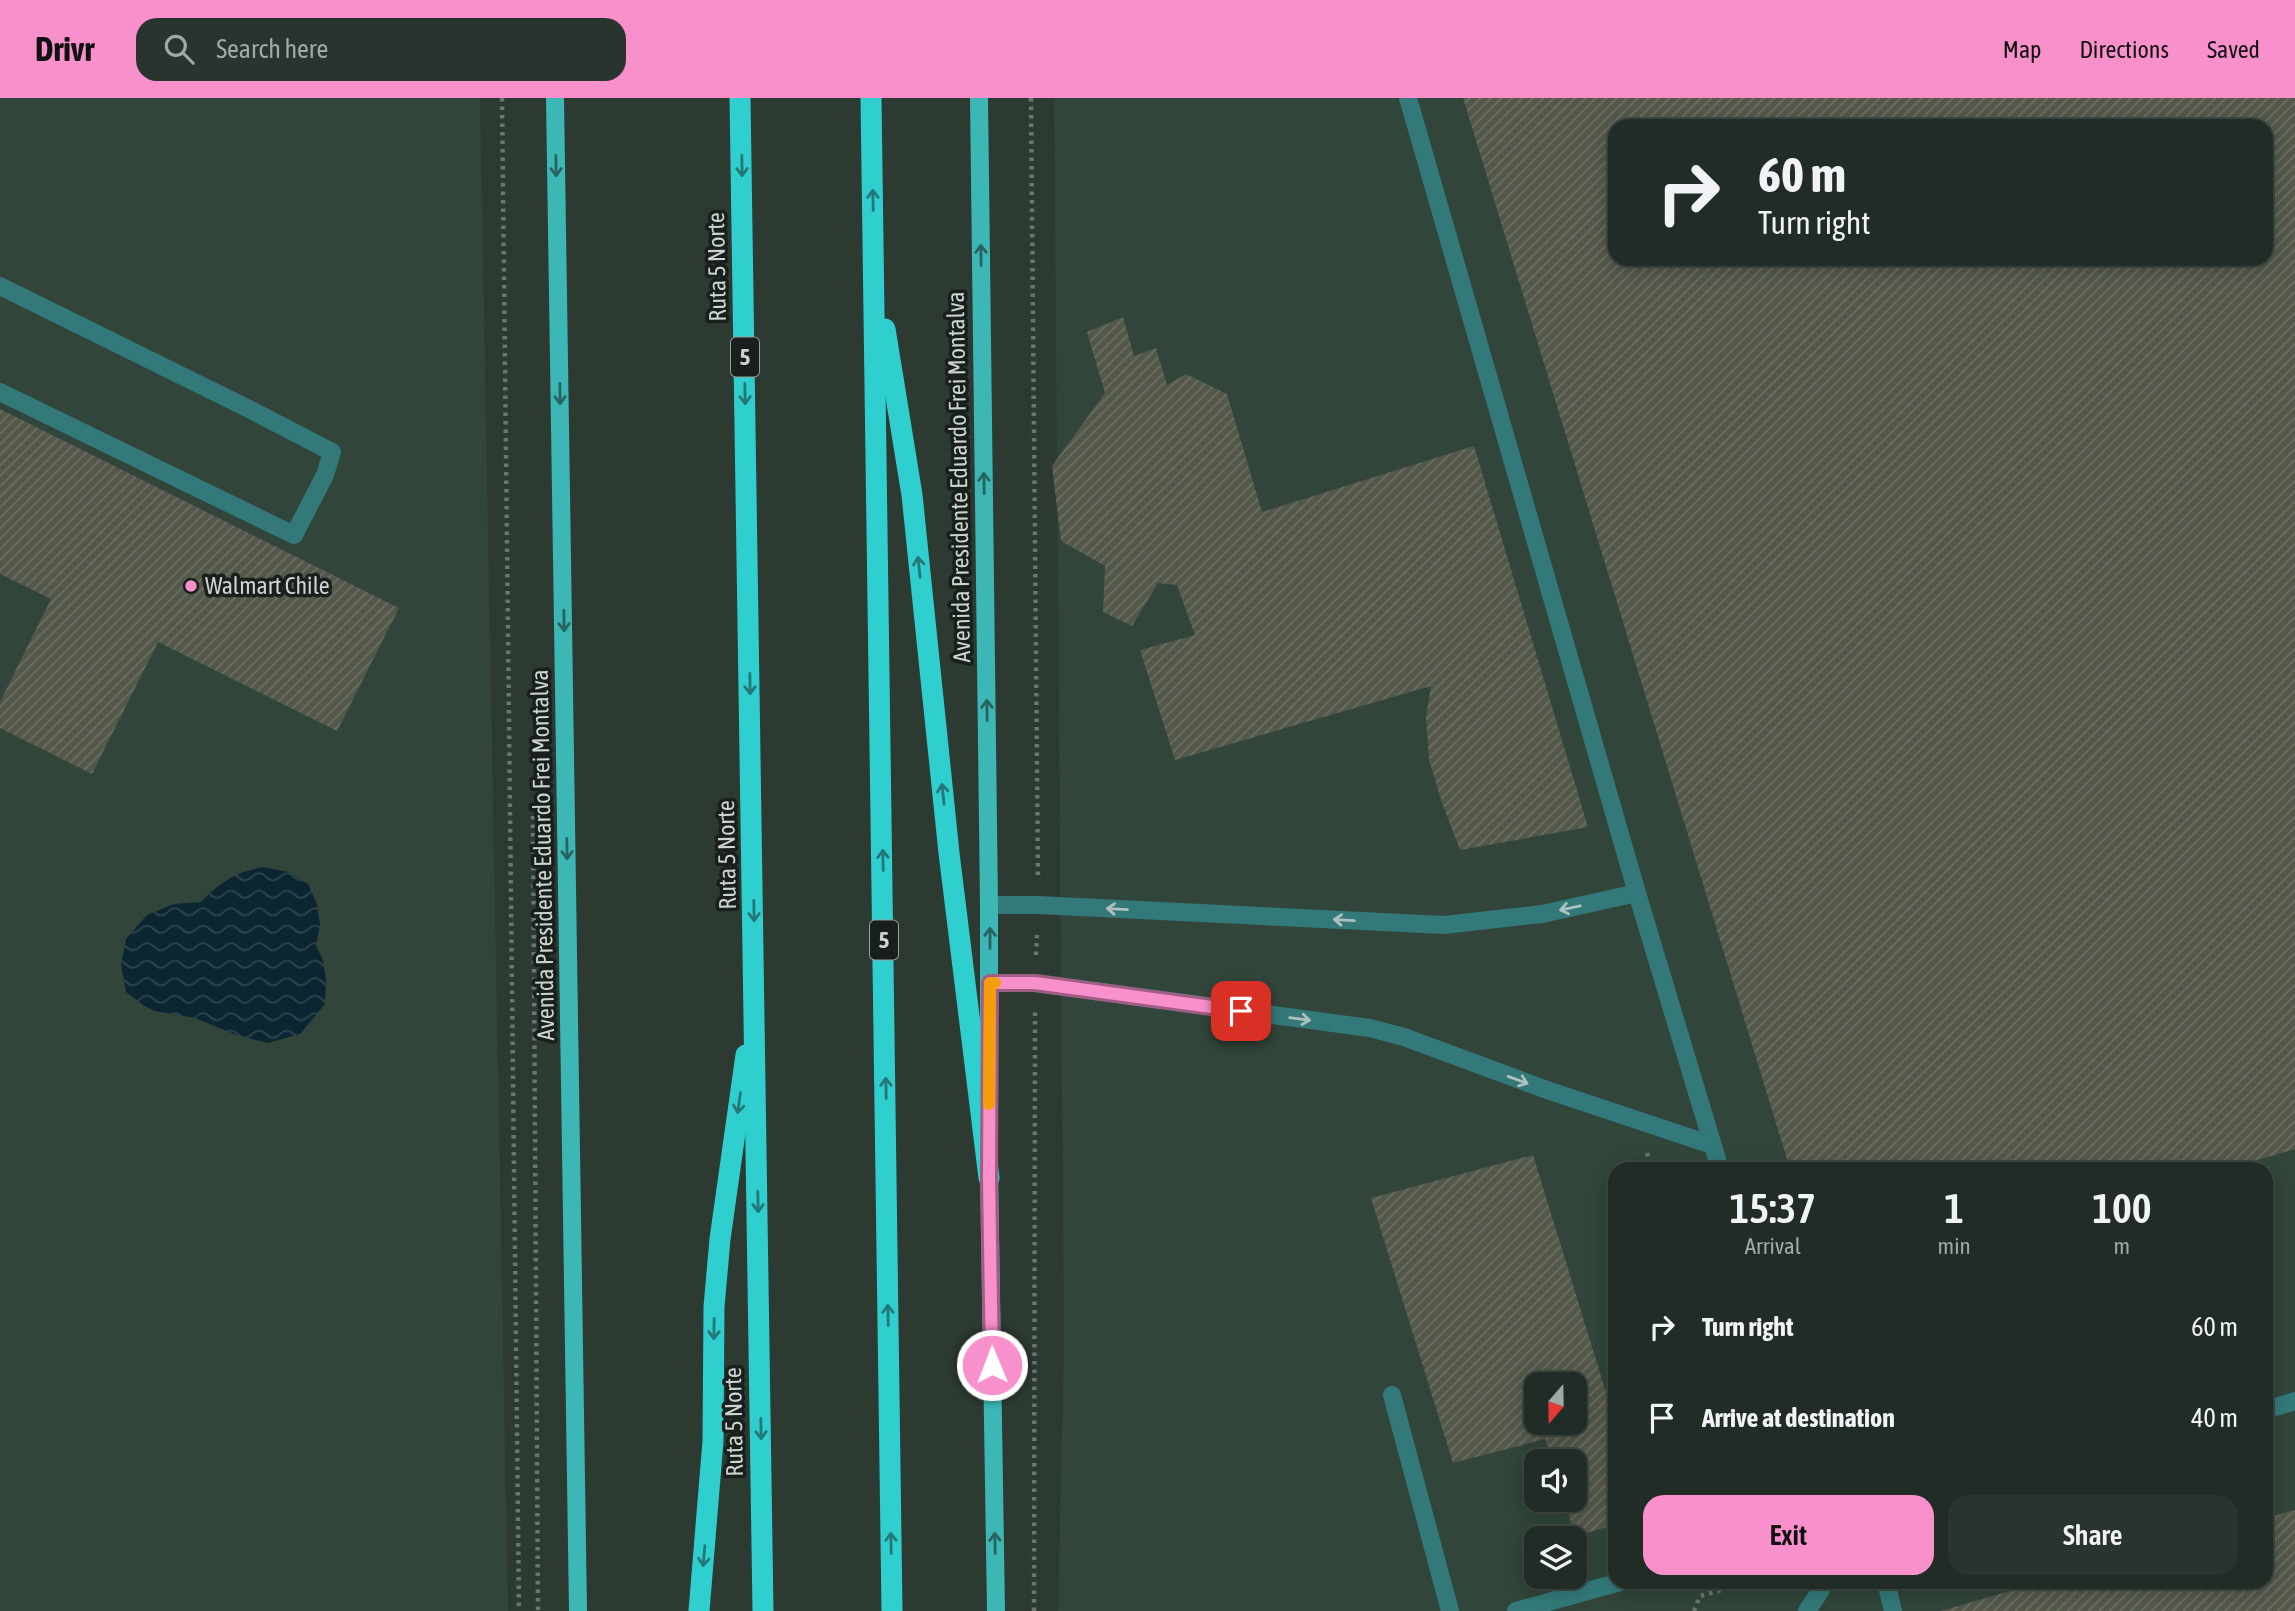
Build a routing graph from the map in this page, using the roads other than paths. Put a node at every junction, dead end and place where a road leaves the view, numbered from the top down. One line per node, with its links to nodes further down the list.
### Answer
1 (555, 98): 22 (main road, Avenida Presidente Eduardo Frei Montalva, one-way to 22)
2 (740, 98): 12 (highway, Ruta 5 Norte / 5, one-way to 12)
3 (871, 98): 6 (highway, 5, one-way to 3)
4 (978, 98): 10 (main road, Avenida Presidente Eduardo Frei Montalva, one-way to 4)
5 (1408, 98): 9 (lane)
6 (875, 268): 15 (highway, one-way to 6); 25 (highway, 5, one-way to 6)
7 (0, 286): 8 (lane)
8 (0, 392)
9 (1637, 893): 10 (lane, one-way to 10); 13 (lane)
10 (989, 905): 11 (main road, Avenida Presidente Eduardo Frei Montalva, one-way to 10)
11 (990, 983): 13 (lane, one-way to 13); 15 (main road, Avenida Presidente Eduardo Frei Montalva)
12 (755, 987): 23 (highway, one-way to 23); 24 (highway, Ruta 5 Norte / 5, one-way to 24)
13 (1712, 1145): 14 (lane)
14 (1718, 1162)
15 (989, 1178): 26 (main road, Avenida Presidente Eduardo Frei Montalva, one-way to 15)
16 (1392, 1395): 27 (lane)
17 (2295, 1401): 18 (lane)
18 (2273, 1408)
19 (1608, 1585): 28 (lane)
20 (1821, 1589): 29 (lane)
21 (1888, 1589): 30 (lane)
22 (578, 1611)
23 (699, 1611)
24 (763, 1611)
25 (892, 1611)
26 (996, 1611)
27 (1450, 1611)
28 (1516, 1611)
29 (1807, 1611)
30 (1893, 1611)

